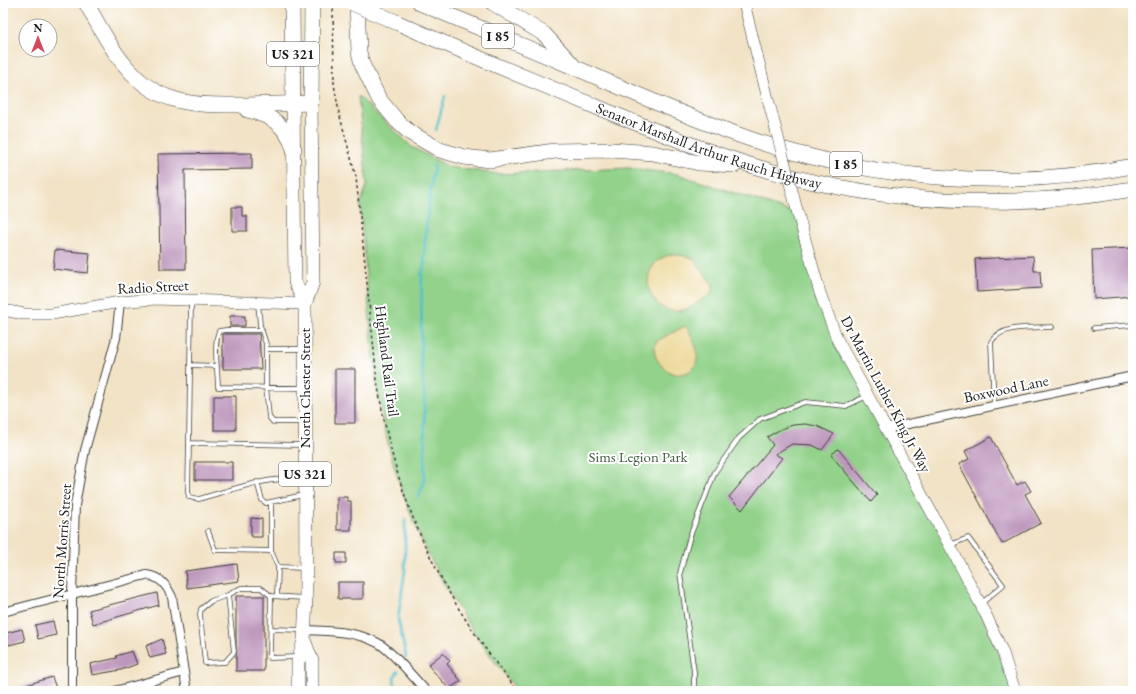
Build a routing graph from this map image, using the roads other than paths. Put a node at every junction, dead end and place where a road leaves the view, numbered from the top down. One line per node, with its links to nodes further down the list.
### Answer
1 (86, 3): 12 (highway)
2 (292, 3): 11 (highway, North Chester Street / US 321)
3 (312, 3): 10 (highway, North Chester Street / US 321)
4 (352, 3): 14 (highway, Senator Marshall Arthur Rauch Highway / I 85, bridge)
5 (357, 3): 14 (highway)
6 (420, 3): 9 (highway, Senator Marshall Arthur Rauch Highway / I 85)
7 (493, 3): 9 (highway)
8 (744, 3): 36 (main road, Dr Martin Luther King Jr Way, bridge)
9 (575, 67): 15 (highway, Senator Marshall Arthur Rauch Highway / I 85)
10 (311, 103): 11 (highway); 20 (main road, North Chester Street / US 321)
11 (293, 104): 12 (highway); 13 (main road, North Chester Street / US 321)
12 (214, 105): 13 (highway)
13 (294, 149): 20 (main road, North Chester Street / US 321)
14 (749, 165): 16 (highway, Senator Marshall Arthur Rauch Highway / I 85)
15 (1133, 166)
16 (1133, 189)
17 (191, 299): 18 (main road, Radio Street); 19 (main road, Radio Street); 32 (lane)
18 (120, 302): 21 (main road, Radio Street); 51 (street, North Morris Street)
19 (258, 302): 20 (main road, Radio Street); 25 (lane)
20 (305, 304): 29 (main road, North Chester Street / US 321)
21 (3, 310)
22 (1133, 324): 24 (lane)
23 (1052, 327): 37 (lane)
24 (1094, 328)
25 (262, 330): 26 (lane); 28 (lane)
26 (216, 345): 27 (lane); 31 (lane)
27 (223, 345)
28 (264, 346): 29 (lane); 34 (lane)
29 (305, 349): 35 (main road, North Chester Street / US 321)
30 (223, 360): 31 (lane)
31 (217, 363): 32 (lane); 34 (lane)
32 (190, 365): 40 (lane)
33 (1133, 376): 37 (street, Boxwood Lane)
34 (266, 387): 35 (lane); 38 (lane)
35 (305, 388): 38 (main road, North Chester Street / US 321)
36 (867, 396): 39 (main road, Dr Martin Luther King Jr Way); 68 (lane)
37 (994, 406): 39 (street, Boxwood Lane)
38 (305, 422): 41 (main road, North Chester Street / US 321)
39 (885, 429): 47 (main road, Dr Martin Luther King Jr Way)
40 (189, 443): 41 (lane); 43 (lane)
41 (305, 445): 42 (main road, North Chester Street / US 321)
42 (305, 478): 43 (lane); 44 (main road, North Chester Street / US 321)
43 (257, 482): 45 (lane)
44 (305, 494): 45 (lane); 50 (main road, North Chester Street / US 321)
45 (271, 503): 48 (lane)
46 (208, 531): 48 (lane)
47 (950, 545): 56 (main road, Dr Martin Luther King Jr Way); 56 (lane)
48 (271, 551): 49 (lane)
49 (278, 567): 50 (lane); 54 (lane)
50 (306, 568): 55 (main road, North Chester Street / US 321)
51 (72, 594): 57 (street); 61 (street); 62 (street, North Morris Street)
52 (228, 595): 52 (lane); 53 (lane)
53 (271, 596): 54 (lane); 58 (lane)
54 (277, 596): 55 (lane)
55 (306, 598): 59 (main road, North Chester Street / US 321)
56 (981, 604): 69 (main road, Dr Martin Luther King Jr Way)
57 (3, 612)
58 (271, 629): 59 (lane); 60 (lane)
59 (305, 635): 60 (main road, North Chester Street / US 321); 66 (main road, North Chester Street / US 321); 67 (street)
60 (299, 657): 65 (main road, North Chester Street / US 321)
61 (184, 672): 63 (street); 64 (street)
62 (72, 691)
63 (115, 691)
64 (187, 691)
65 (298, 691)
66 (312, 691)
67 (426, 691)
68 (694, 691)
69 (1015, 691)

